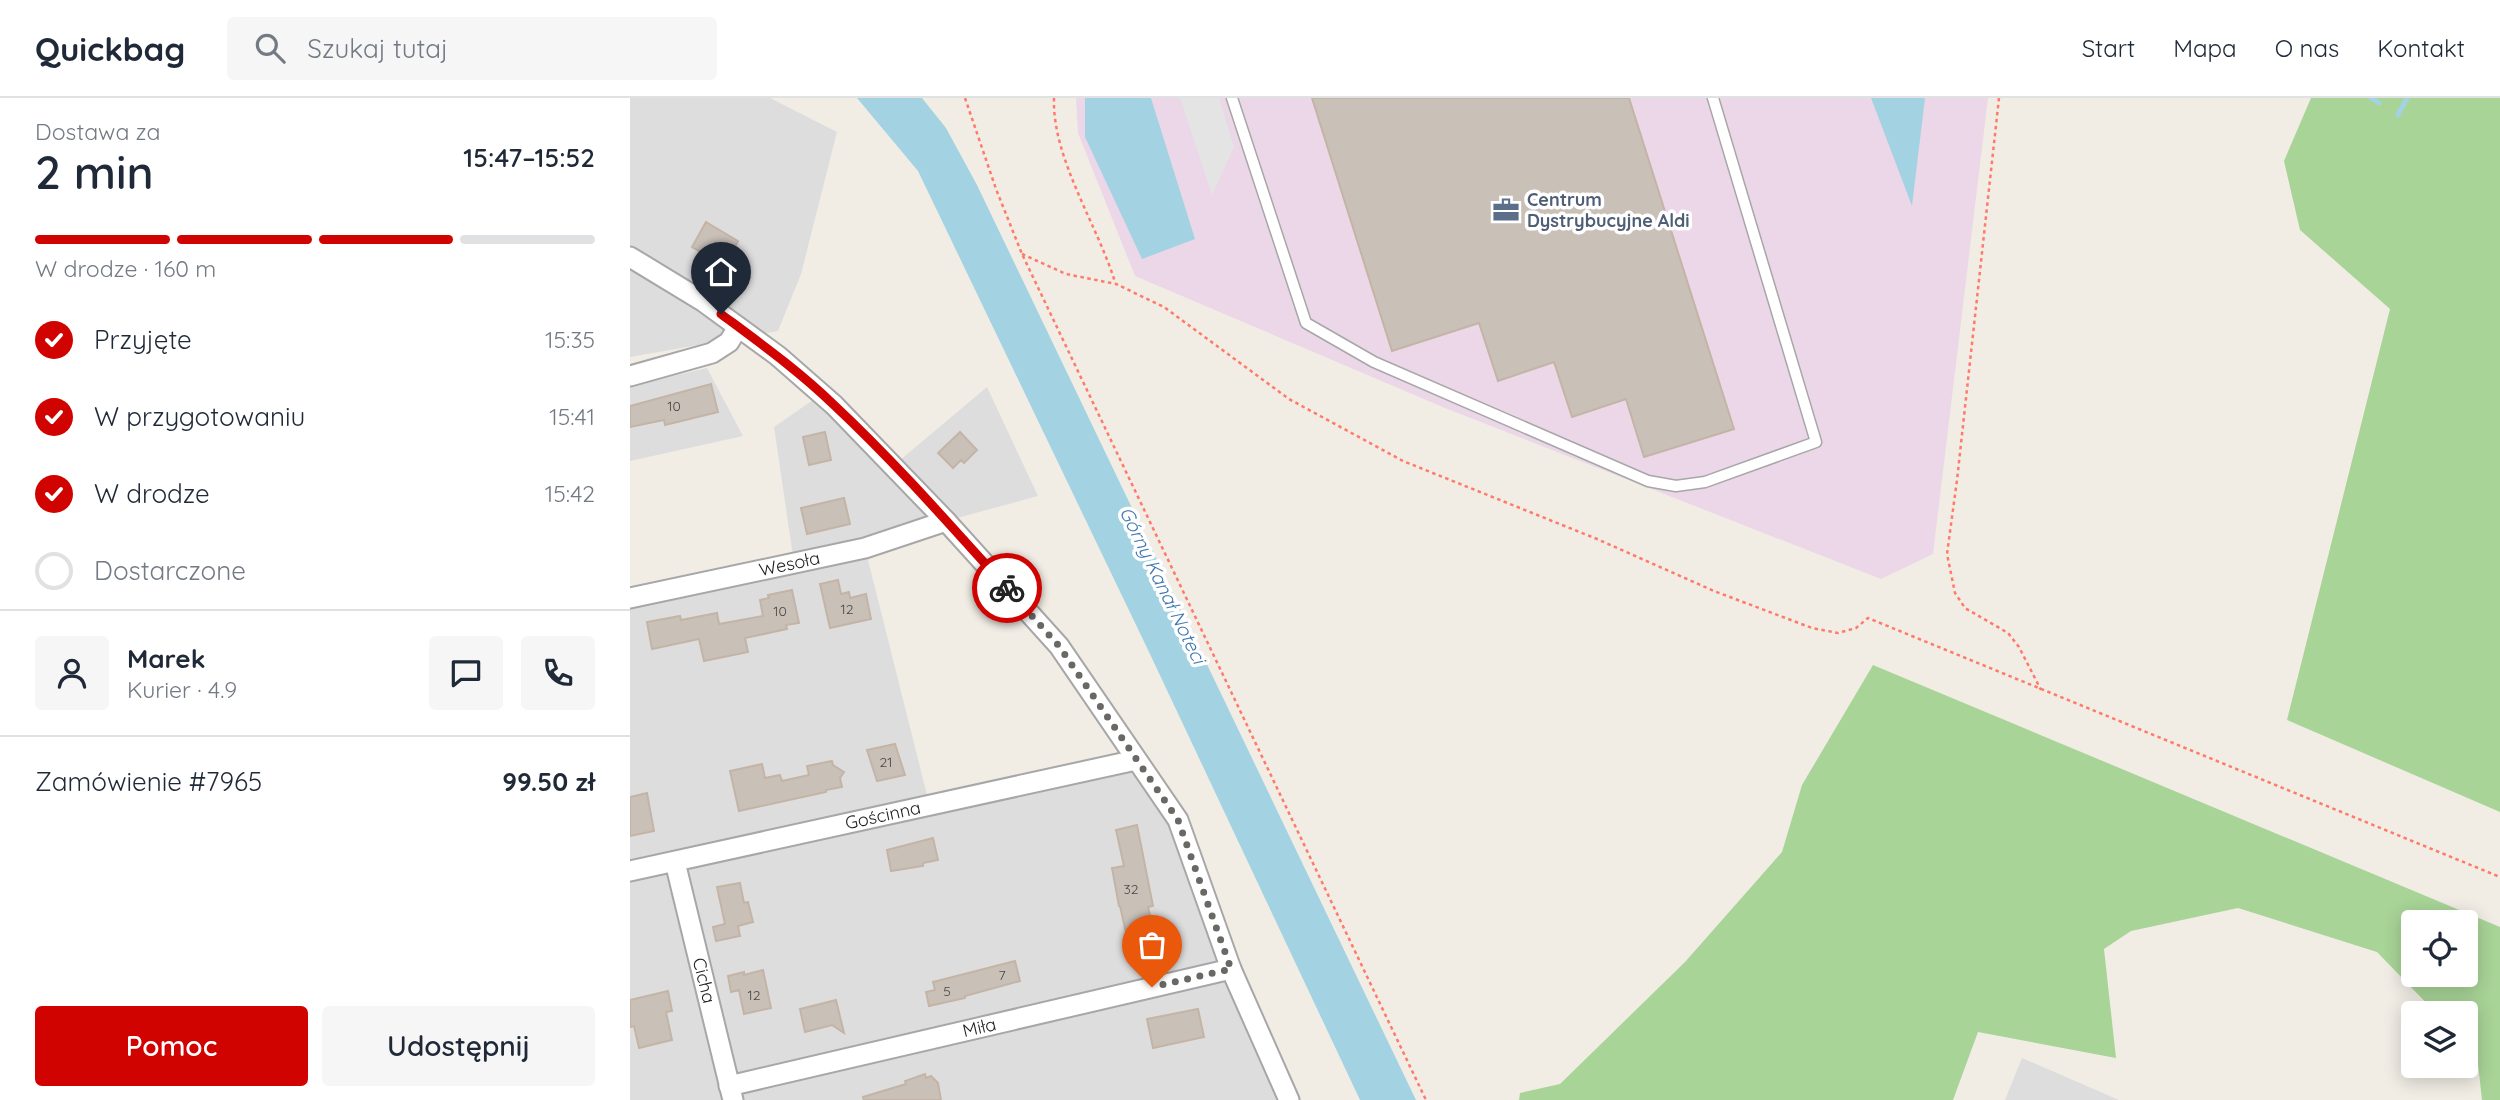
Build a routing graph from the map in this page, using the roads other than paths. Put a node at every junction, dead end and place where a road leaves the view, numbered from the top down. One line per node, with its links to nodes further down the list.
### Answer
1 (1232, 98): 2 (lane)
2 (1713, 98)
3 (630, 257): 4 (street)
4 (738, 327): 5 (street); 6 (street)
5 (630, 376)
6 (946, 521): 7 (street, Wesoła); 8 (street)
7 (630, 598)
8 (1136, 760): 9 (street, Gościnna); 11 (street)
9 (675, 862): 10 (street, Gościnna); 12 (street, Cicha)
10 (630, 871)
11 (1231, 969): 12 (street, Miła); 13 (street)
12 (731, 1093)
13 (1289, 1100)

